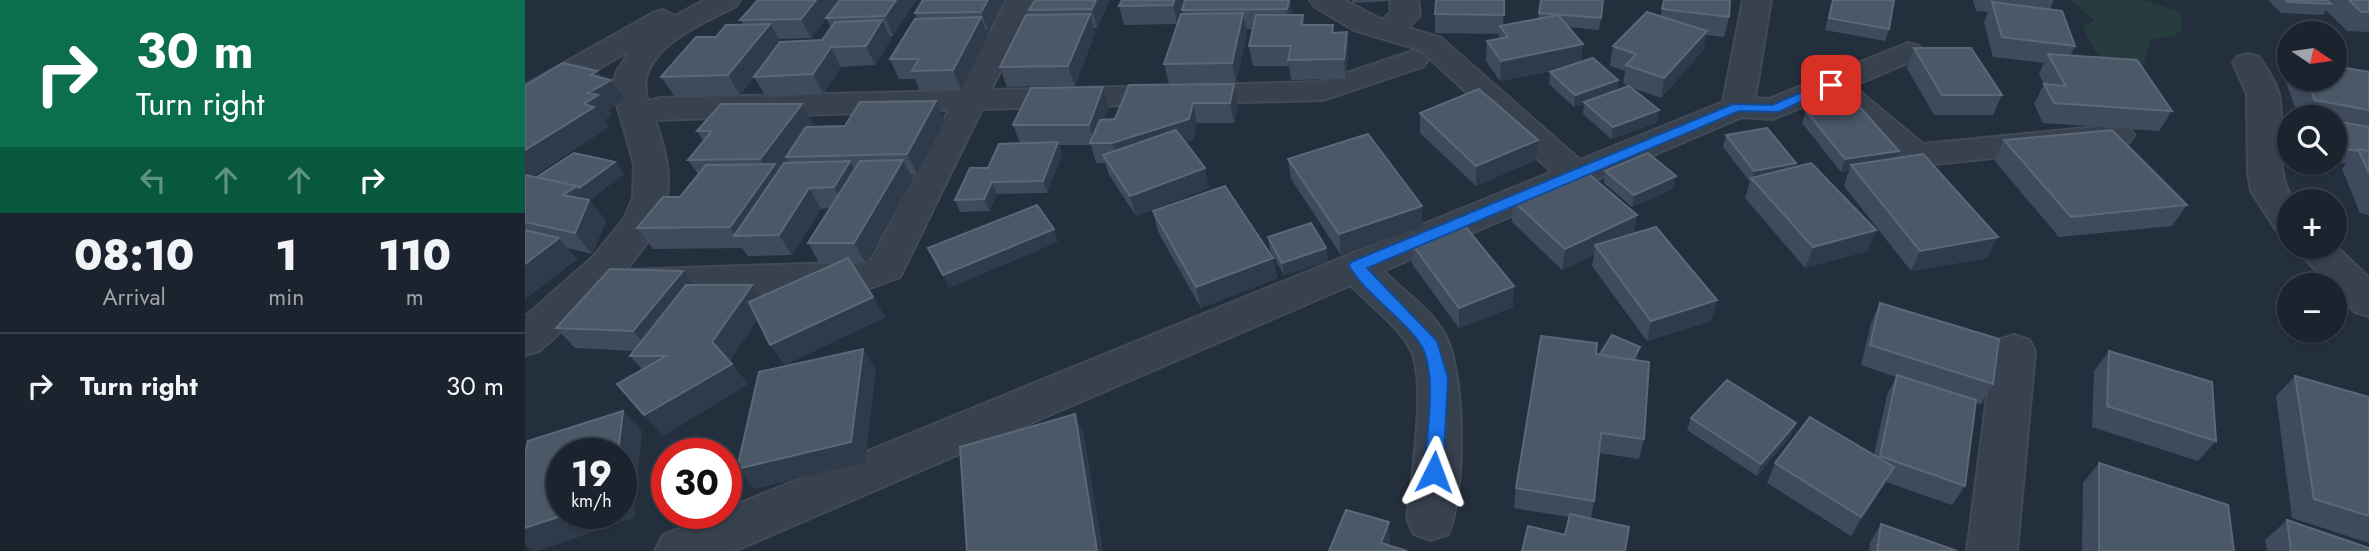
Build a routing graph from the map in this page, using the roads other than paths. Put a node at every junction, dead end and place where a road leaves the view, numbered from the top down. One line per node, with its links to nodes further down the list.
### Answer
1 (701, 0): 8 (street)
2 (726, 0): 8 (street)
3 (1021, 0): 14 (street)
4 (1324, 0): 7 (street)
5 (1404, 0): 7 (street)
6 (1757, 0): 15 (street)
7 (1386, 31): 18 (street)
8 (655, 32): 13 (street); 16 (street)
9 (1908, 52): 12 (street)
10 (1413, 60): 14 (street)
11 (2248, 63): 19 (street)
12 (1831, 85): 15 (street); 17 (street)
13 (525, 98)
14 (971, 100): 16 (street); 22 (street)
15 (1738, 107): 18 (street)
16 (636, 116): 22 (street)
17 (2117, 135)
18 (1575, 174): 21 (street)
19 (2277, 203)
20 (2326, 259): 23 (street)
21 (1356, 266): 26 (street); 27 (street)
22 (591, 282): 24 (street)
23 (2369, 302)
24 (525, 340)
25 (2014, 351): 28 (street)
26 (1431, 519)
27 (680, 551)
28 (1991, 551)

